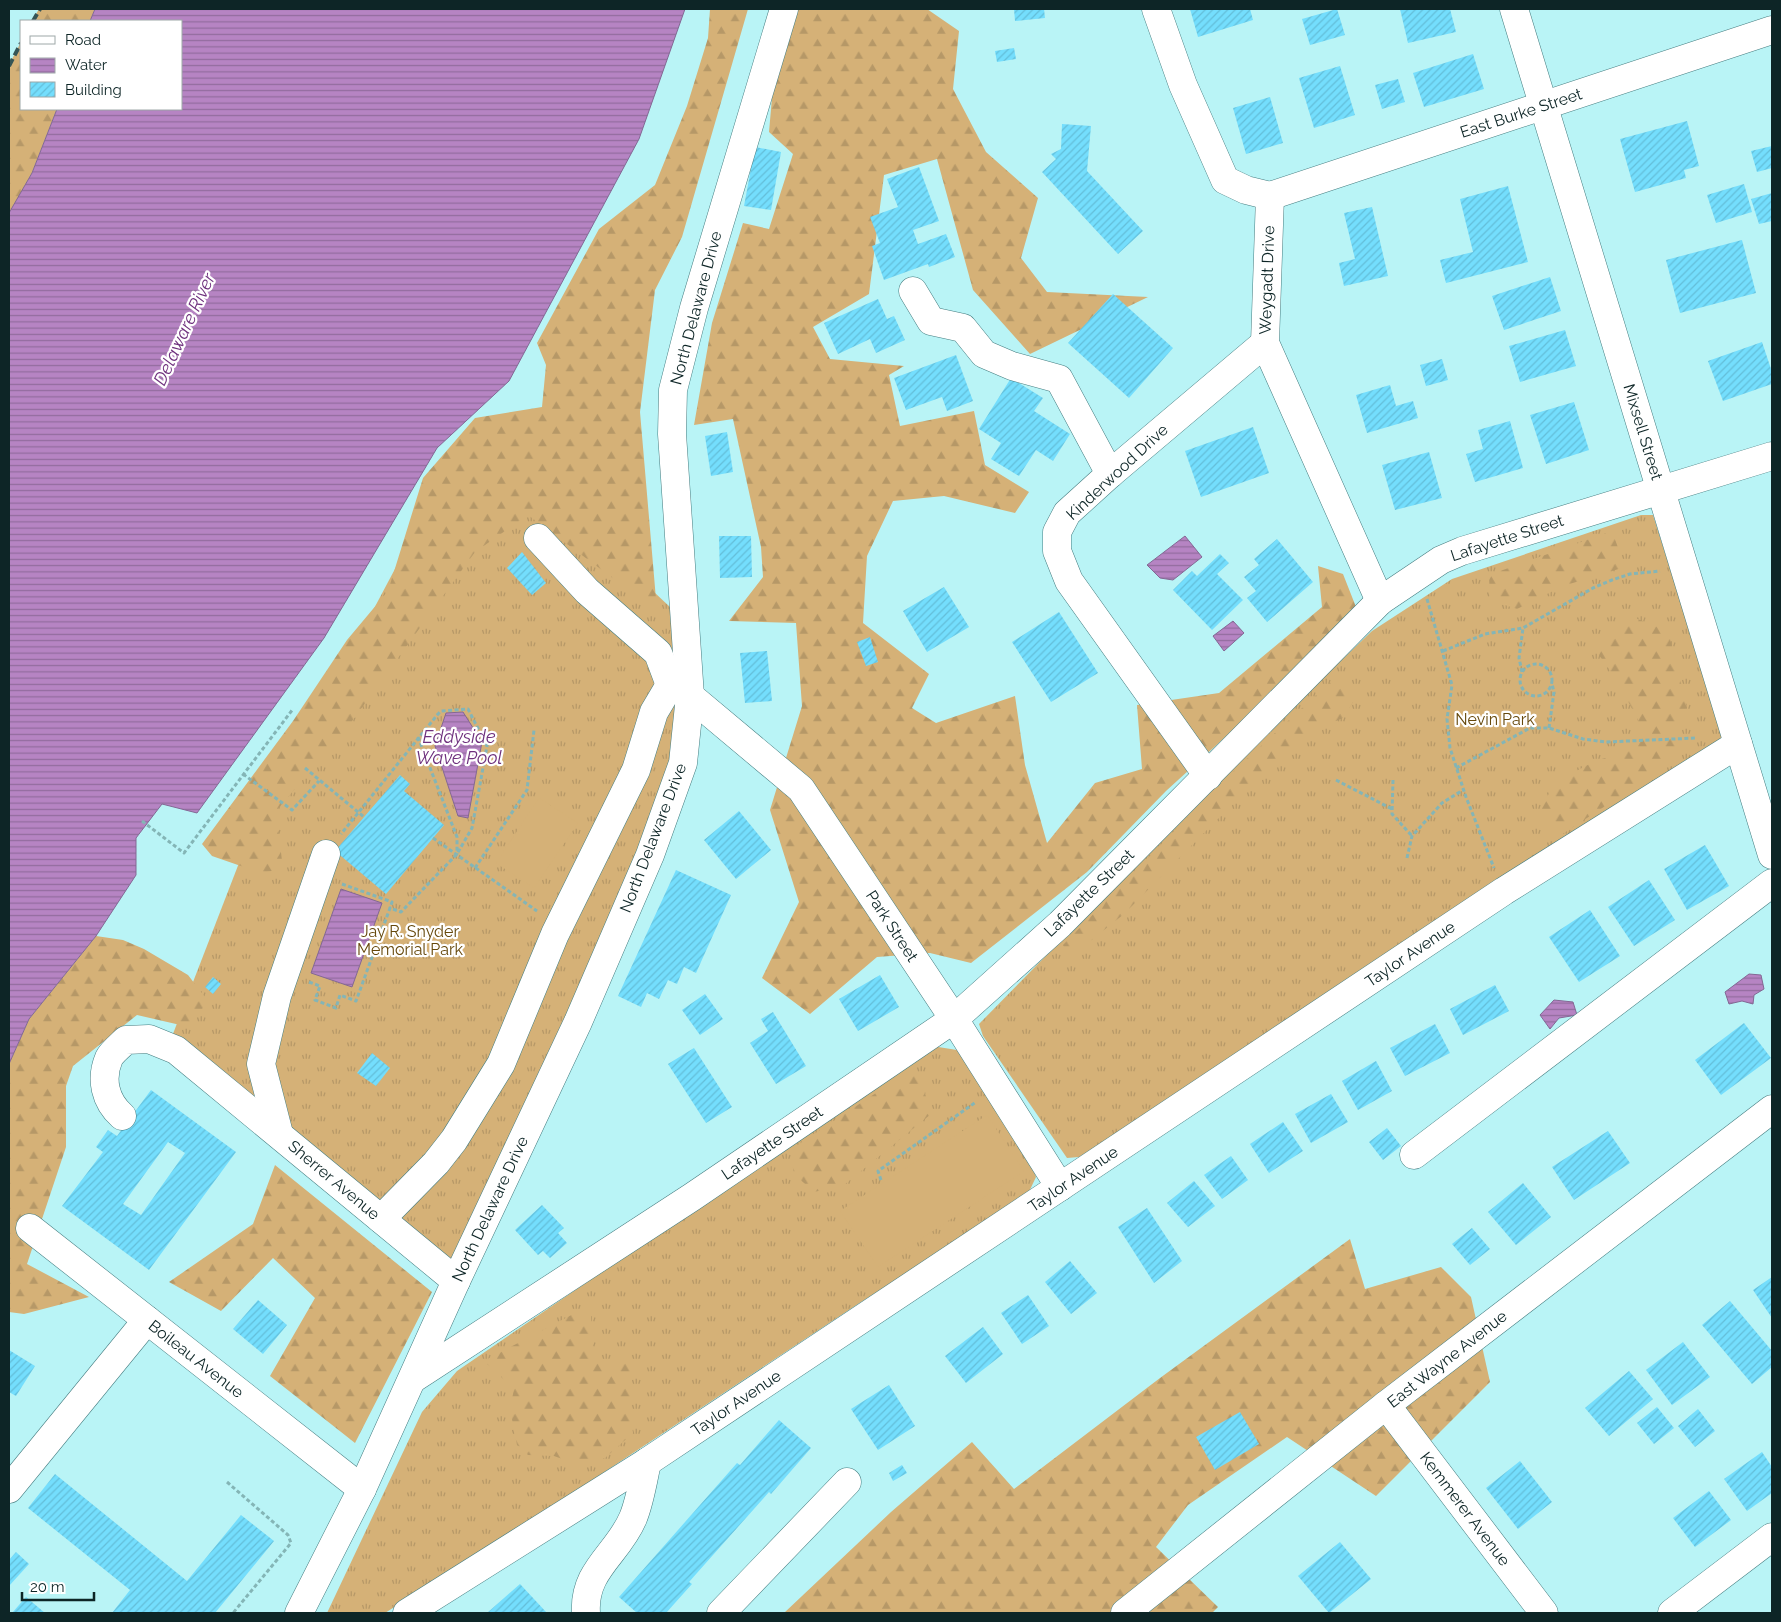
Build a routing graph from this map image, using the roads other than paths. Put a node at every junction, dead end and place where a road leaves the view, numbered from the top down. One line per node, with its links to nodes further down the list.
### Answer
1 (784, 9): 14 (street, North Delaware Drive)
2 (1156, 9): 6 (street)
3 (1514, 9): 5 (street, Mixsell Street)
4 (1772, 30): 5 (street, East Burke Street)
5 (1543, 106): 6 (street, East Burke Street); 11 (street, Mixsell Street)
6 (1270, 196): 8 (street, Weygadt Drive)
7 (913, 291): 10 (street)
8 (1265, 344): 10 (street, Kinderwood Drive); 13 (street, Weygadt Drive)
9 (1772, 456): 11 (street, Lafayette Street)
10 (1110, 474): 16 (street, Kinderwood Drive)
11 (1661, 490): 13 (street, Lafayette Street); 15 (street, Mixsell Street)
12 (538, 538): 14 (street)
13 (1380, 601): 16 (street, Lafayette Street)
14 (680, 690): 20 (street, Park Street); 26 (street); 28 (street, North Delaware Drive)
15 (1738, 744): 18 (street, Mixsell Street); 25 (street, Taylor Avenue)
16 (1208, 776): 20 (street, Lafayette Street)
17 (326, 854): 23 (street)
18 (1772, 855)
19 (1772, 883): 24 (street)
20 (954, 1019): 25 (street, Park Street); 30 (street, Lafayette Street)
21 (1772, 1109): 31 (street, East Wayne Avenue)
22 (122, 1116): 23 (street, Sherrer Avenue)
23 (279, 1134): 26 (street, Sherrer Avenue)
24 (1414, 1155)
25 (1060, 1188): 32 (street, Taylor Avenue)
26 (381, 1219): 28 (street, Sherrer Avenue)
27 (30, 1228): 29 (street, Boileau Avenue)
28 (456, 1281): 30 (street, North Delaware Drive)
29 (147, 1320): 34 (street); 35 (street, Boileau Avenue)
30 (414, 1378): 35 (street, North Delaware Drive)
31 (1386, 1405): 41 (street, East Wayne Avenue); 42 (street, Kemmerer Avenue)
32 (648, 1462): 37 (street); 39 (street, Taylor Avenue)
33 (846, 1482): 40 (street)
34 (9, 1488)
35 (362, 1489): 38 (street, North Delaware Drive)
36 (1772, 1537): 43 (street)
37 (579, 1608)
38 (299, 1613)
39 (407, 1613)
40 (721, 1613)
41 (1125, 1613)
42 (1544, 1613)
43 (1672, 1613)

